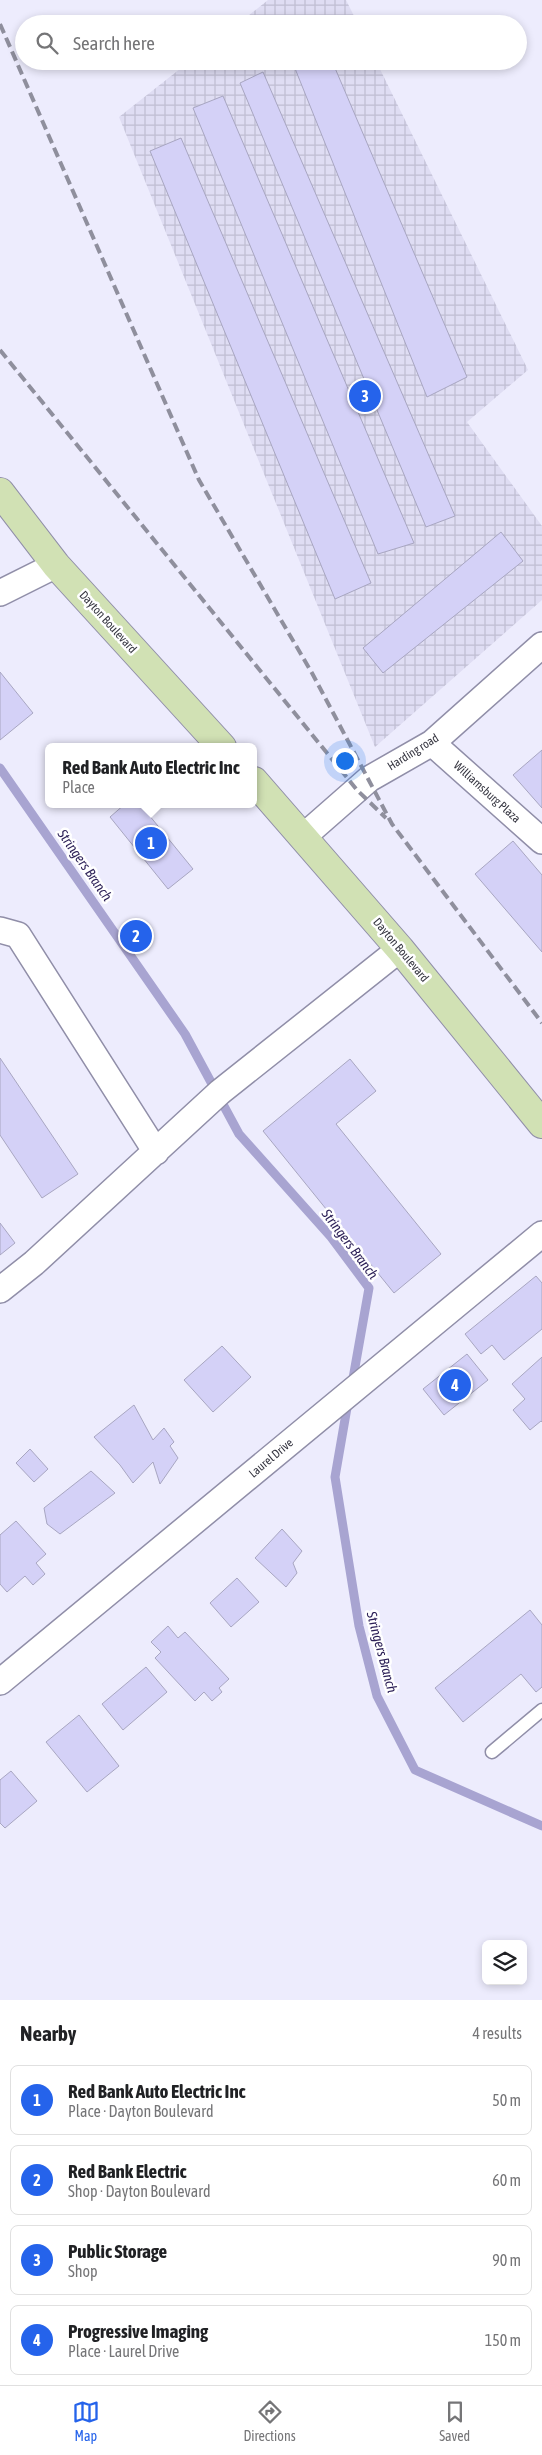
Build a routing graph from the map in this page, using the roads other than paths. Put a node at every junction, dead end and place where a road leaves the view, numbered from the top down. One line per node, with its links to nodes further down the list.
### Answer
1 (0, 492): 2 (main road, Dayton Boulevard)
2 (56, 565): 3 (street); 5 (main road, Dayton Boulevard)
3 (0, 593)
4 (542, 645): 6 (street, Harding road)
5 (218, 743)
6 (432, 743): 8 (street, Harding road); 9 (street, Williamsburg Plaza)
7 (257, 784): 8 (main road, Dayton Boulevard)
8 (304, 836): 11 (main road, Dayton Boulevard)
9 (542, 841)
10 (0, 930): 13 (street)
11 (400, 949): 12 (main road, Dayton Boulevard); 13 (street)
12 (542, 1124)
13 (156, 1152): 15 (street)
14 (542, 1234): 16 (street, Laurel Drive)
15 (0, 1290)
16 (0, 1682)
17 (542, 1710): 18 (lane)
18 (492, 1752)

